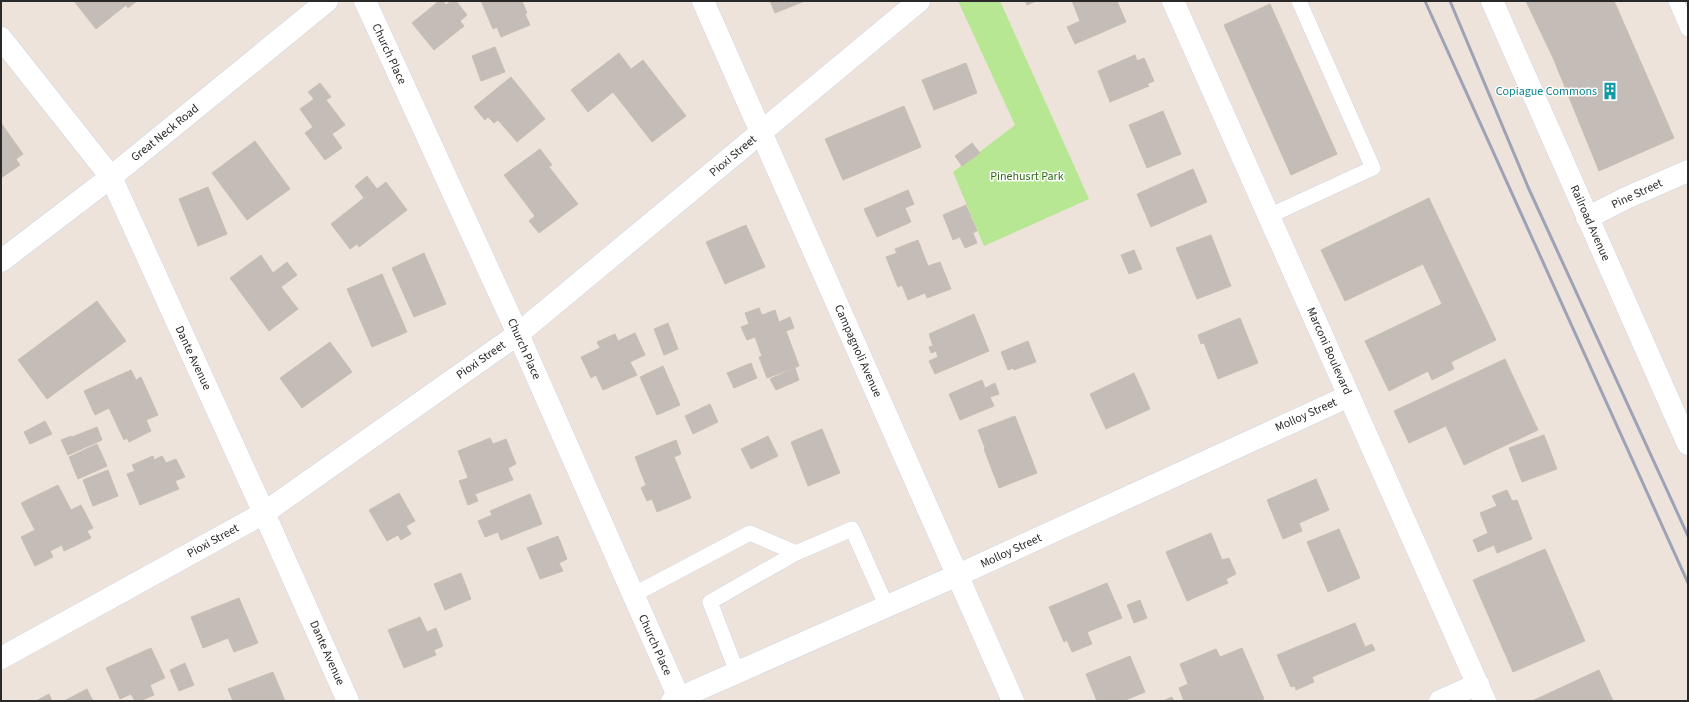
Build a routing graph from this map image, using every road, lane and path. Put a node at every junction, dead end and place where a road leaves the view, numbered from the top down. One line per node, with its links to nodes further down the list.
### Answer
1 (327, 1): 13 (street, Great Neck Road)
2 (365, 1): 17 (street, Church Place)
3 (703, 1): 11 (street, Campagnoli Avenue)
4 (919, 1): 11 (street, Pioxi Street)
5 (1173, 1): 14 (street, Marconi Boulevard)
6 (1299, 1): 14 (lane)
7 (1492, 1): 15 (street, Railroad Avenue)
8 (1676, 1): 9 (lane)
9 (1688, 29)
10 (1, 38): 13 (street, Dante Avenue)
11 (762, 132): 17 (street, Pioxi Street); 22 (street, Campagnoli Avenue)
12 (1688, 171): 15 (street, Pine Street)
13 (111, 177): 16 (street, Great Neck Road); 20 (street, Dante Avenue)
14 (1269, 216): 18 (street, Marconi Boulevard)
15 (1587, 218): 19 (street, Railroad Avenue)
16 (1, 261)
17 (518, 334): 20 (street, Pioxi Street); 23 (street, Church Place)
18 (1349, 396): 22 (street, Molloy Street); 27 (street, Marconi Boulevard)
19 (1688, 444)
20 (264, 513): 25 (street, Pioxi Street); 29 (street, Dante Avenue)
21 (796, 553): 23 (lane); 24 (lane); 26 (lane)
22 (958, 575): 24 (street, Molloy Street); 30 (street, Campagnoli Avenue)
23 (633, 595): 28 (street, Church Place)
24 (887, 607): 26 (street, Molloy Street)
25 (1, 658)
26 (737, 672): 28 (street, Molloy Street)
27 (1481, 692): 31 (street)
28 (676, 699)
29 (348, 701)
30 (1013, 701)
31 (1440, 701)

